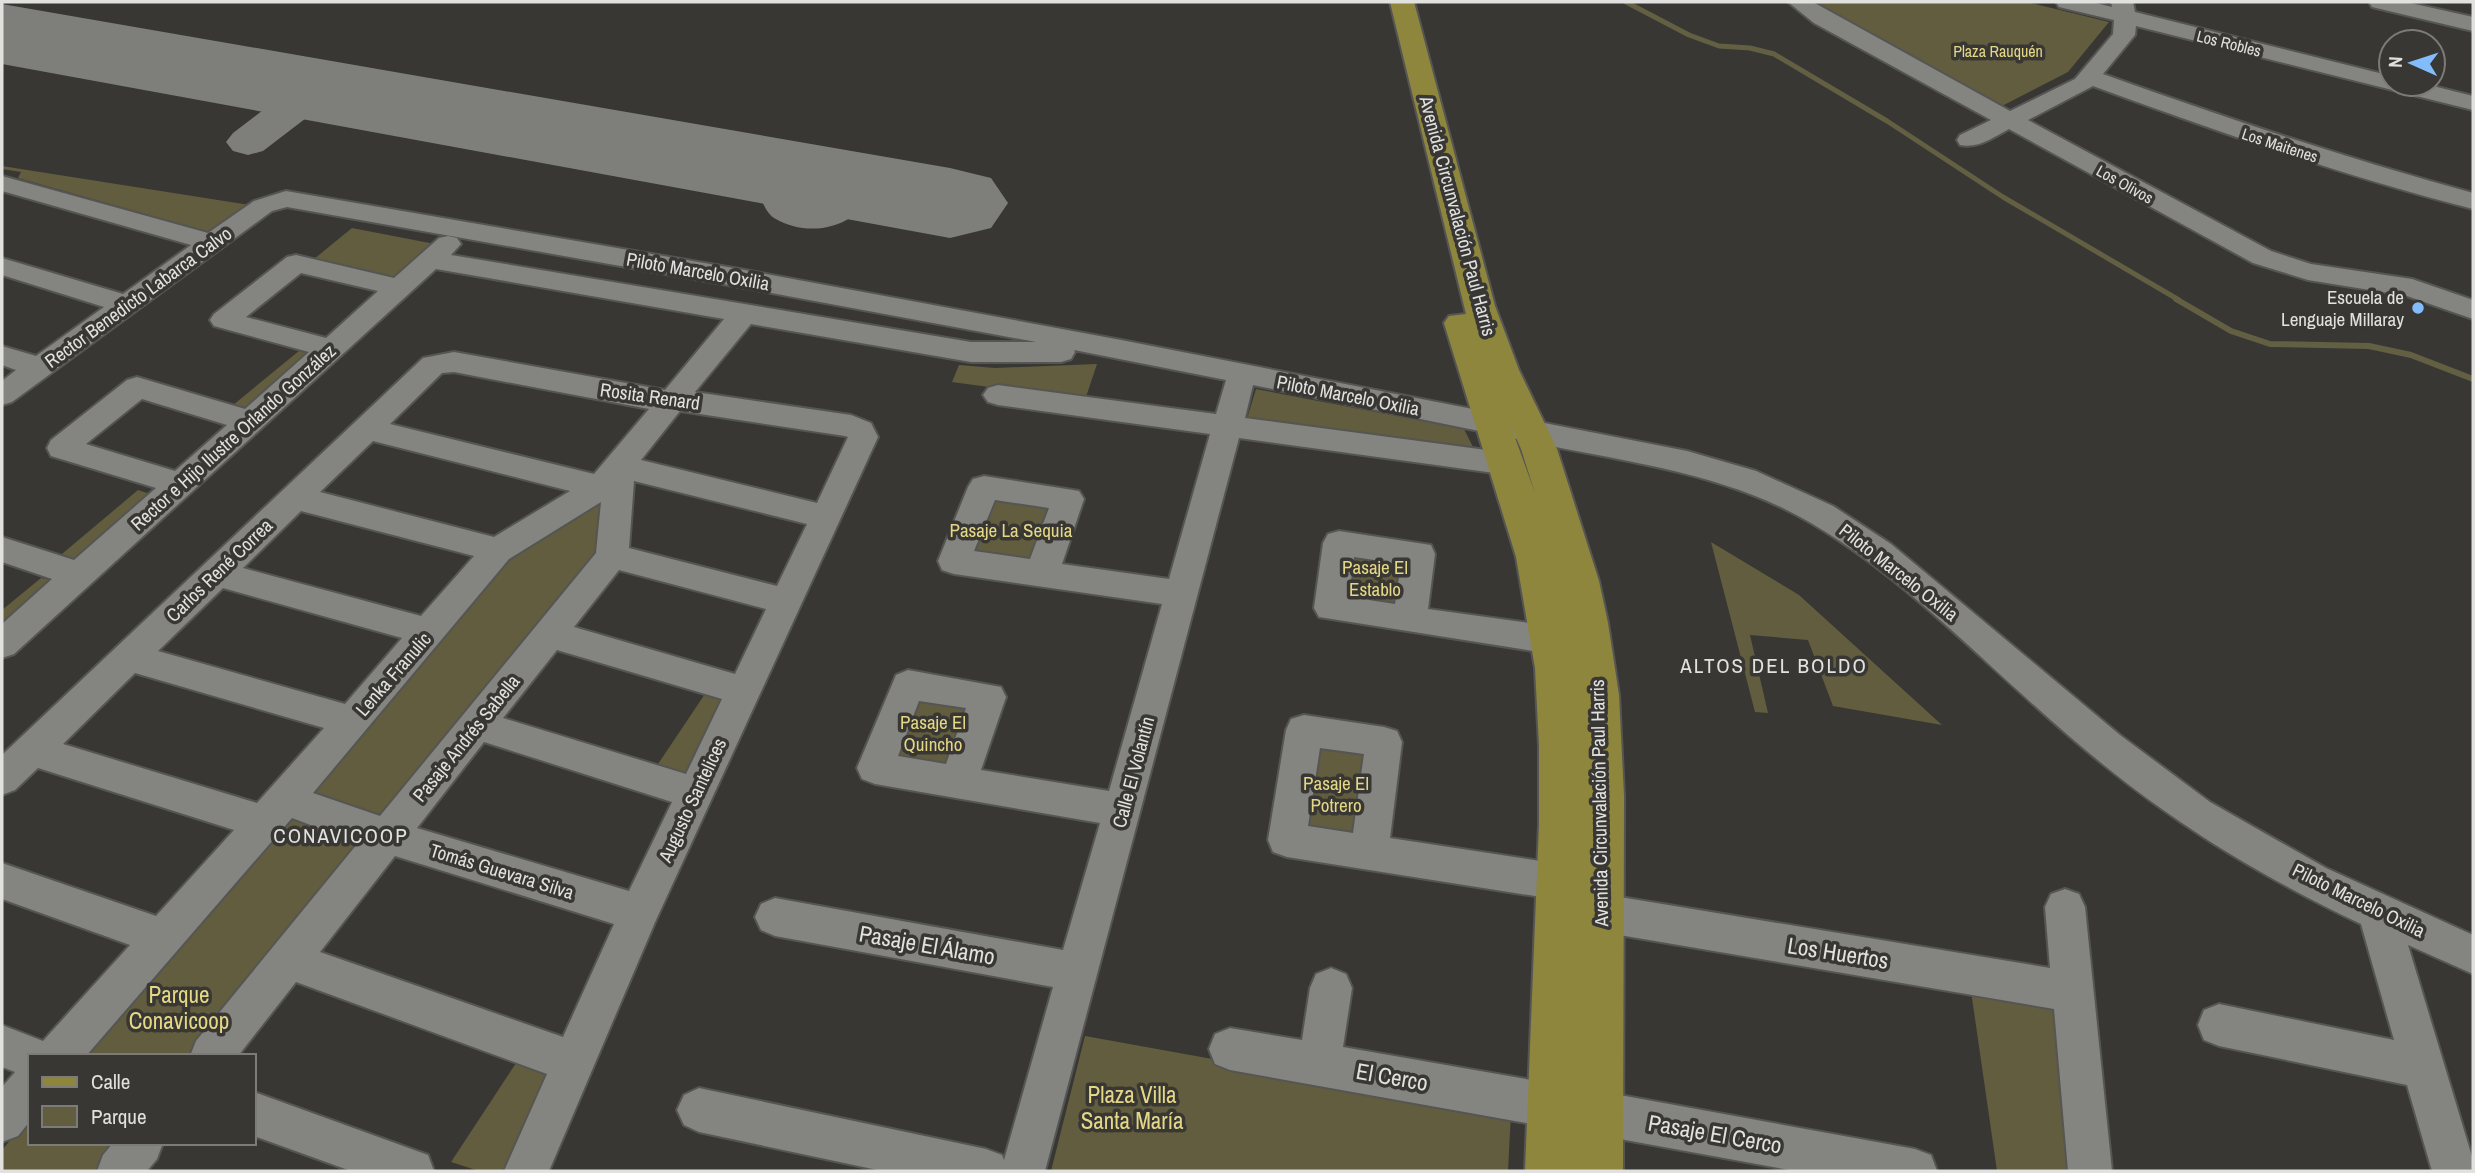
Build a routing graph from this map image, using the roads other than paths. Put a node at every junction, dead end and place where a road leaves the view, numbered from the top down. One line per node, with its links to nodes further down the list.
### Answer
1 (1381, 2): 37 (main road, Avenida Circunvalación Paul Harris)
2 (1402, 2): 37 (main road, Avenida Circunvalación Paul Harris)
3 (1798, 2): 12 (street, Los Olivos)
4 (2067, 2): 6 (street, Los Robles)
5 (2380, 2): 7 (street)
6 (2123, 9): 8 (street); 9 (street, Los Robles)
7 (2473, 24)
8 (2090, 77): 12 (street); 16 (street, Los Maitenes)
9 (2377, 78)
10 (2447, 96): 11 (street)
11 (2473, 103)
12 (2010, 121): 13 (street); 24 (street, Los Olivos)
13 (1969, 140)
14 (2, 183): 18 (street)
15 (275, 201): 17 (street, Piloto Marcelo Oxilia); 18 (street, Rector Benedicto Labarca Calvo)
16 (2473, 201)
17 (464, 230): 19 (street, Rector e Hijo Ilustre Orlando González); 21 (street, Piloto Marcelo Oxilia)
18 (212, 243): 23 (street, Rector Benedicto Labarca Calvo)
19 (431, 260): 22 (street, Rector e Hijo Ilustre Orlando González); 25 (street, Piloto Marcelo Oxilia)
20 (2, 266): 23 (street)
21 (745, 279): 25 (street, Lenka Franulic); 27 (street, Piloto Marcelo Oxilia)
22 (400, 288): 26 (street, Rector e Hijo Ilustre Orlando González); 26 (street)
23 (127, 305): 30 (street, Rector Benedicto Labarca Calvo)
24 (2473, 310)
25 (732, 313): 27 (street, Piloto Marcelo Oxilia); 34 (street, Lenka Franulic)
26 (331, 349): 35 (street, Rector e Hijo Ilustre Orlando González)
27 (1121, 349): 31 (street, Piloto Marcelo Oxilia)
28 (2, 355): 30 (street)
29 (438, 363): 34 (street, Rosita Renard); 38 (street, Carlos René Correa)
30 (40, 368): 32 (street, Rector Benedicto Labarca Calvo)
31 (1242, 373): 36 (street, Calle El Volantín); 37 (street, Piloto Marcelo Oxilia)
32 (2, 395)
33 (998, 395): 36 (street)
34 (672, 400): 39 (street, Rosita Renard); 41 (street, Lenka Franulic)
35 (250, 421): 42 (street, Rector e Hijo Ilustre Orlando González); 42 (street)
36 (1227, 426): 40 (street); 51 (street, Calle El Volantín)
37 (1513, 427): 40 (main road, Avenida Circunvalación Paul Harris); 73 (street, Piloto Marcelo Oxilia); 75 (main road, Avenida Circunvalación Paul Harris)
38 (365, 428): 41 (street); 43 (street, Carlos René Correa)
39 (862, 433): 44 (street, Augusto Santelices)
40 (1508, 464): 56 (main road, Avenida Circunvalación Paul Harris)
41 (610, 477): 44 (street); 46 (street, Lenka Franulic); 47 (street)
42 (181, 484): 50 (street, Rector e Hijo Ilustre Orlando González)
43 (294, 497): 46 (street); 48 (street, Carlos René Correa)
44 (825, 517): 52 (street, Augusto Santelices)
45 (2, 549): 50 (street)
46 (498, 550): 54 (street, Lenka Franulic)
47 (612, 556): 52 (street); 55 (street, Pasaje Andrés Sabella)
48 (216, 573): 54 (street); 58 (street, Carlos René Correa)
49 (1042, 573): 49 (street); 51 (street)
50 (79, 575): 57 (street, Rector e Hijo Ilustre Orlando González)
51 (1181, 594): 66 (street, Calle El Volantín)
52 (786, 601): 59 (street, Augusto Santelices)
53 (1410, 619): 53 (street); 56 (street)
54 (429, 632): 60 (street, Lenka Franulic)
55 (550, 634): 59 (street); 61 (street, Pasaje Andrés Sabella)
56 (1552, 640): 71 (main road, Avenida Circunvalación Paul Harris)
57 (2, 644)
58 (129, 657): 60 (street); 62 (street, Carlos René Correa)
59 (744, 691): 65 (street, Augusto Santelices)
60 (352, 721): 67 (street, Lenka Franulic)
61 (477, 725): 65 (street); 68 (street, Pasaje Andrés Sabella)
62 (32, 750): 63 (street, Carlos René Correa); 67 (street, Tomás Guevara Silva)
63 (2, 779)
64 (958, 781): 64 (street); 66 (street)
65 (695, 793): 74 (street, Augusto Santelices)
66 (1122, 810): 80 (street, Calle El Volantín)
67 (274, 811): 68 (street, Tomás Guevara Silva); 77 (street, Lenka Franulic)
68 (387, 836): 74 (street, Tomás Guevara Silva); 79 (street, Pasaje Andrés Sabella)
69 (1369, 853): 71 (street)
70 (2, 881): 77 (street)
71 (1560, 882): 93 (main road, Avenida Circunvalación Paul Harris)
72 (2065, 907): 82 (street)
73 (2378, 912): 78 (street, Piloto Marcelo Oxilia); 91 (street)
74 (639, 913): 89 (street, Augusto Santelices)
75 (1602, 913): 82 (street, Los Huertos); 93 (main road, Avenida Circunvalación Paul Harris)
76 (775, 918): 80 (street, Pasaje El Álamo)
77 (162, 937): 86 (street, Lenka Franulic)
78 (2473, 955)
79 (288, 960): 87 (street, Pasaje Andrés Sabella); 89 (street)
80 (1078, 972): 102 (street, Calle El Volantín)
81 (1331, 988): 90 (street)
82 (2074, 992): 106 (street)
83 (2219, 1025): 91 (street)
84 (2, 1046): 88 (street)
85 (1230, 1049): 90 (street, El Cerco)
86 (60, 1054)
87 (213, 1054)
88 (28, 1056)
89 (575, 1063): 100 (street, Augusto Santelices)
90 (1319, 1065): 93 (street, El Cerco)
91 (2423, 1067): 107 (street)
92 (28, 1090): 96 (street)
93 (1576, 1109): 103 (main road, Avenida Circunvalación Paul Harris); 104 (main road, Avenida Circunvalación Paul Harris); 105 (street, Pasaje El Cerco)
94 (699, 1110): 101 (street)
95 (256, 1115): 99 (street)
96 (2, 1120)
97 (139, 1145): 98 (street)
98 (119, 1171)
99 (412, 1171)
100 (526, 1171)
101 (986, 1171)
102 (1023, 1171)
103 (1551, 1171)
104 (1597, 1171)
105 (1915, 1171)
106 (2090, 1171)
107 (2454, 1171)

